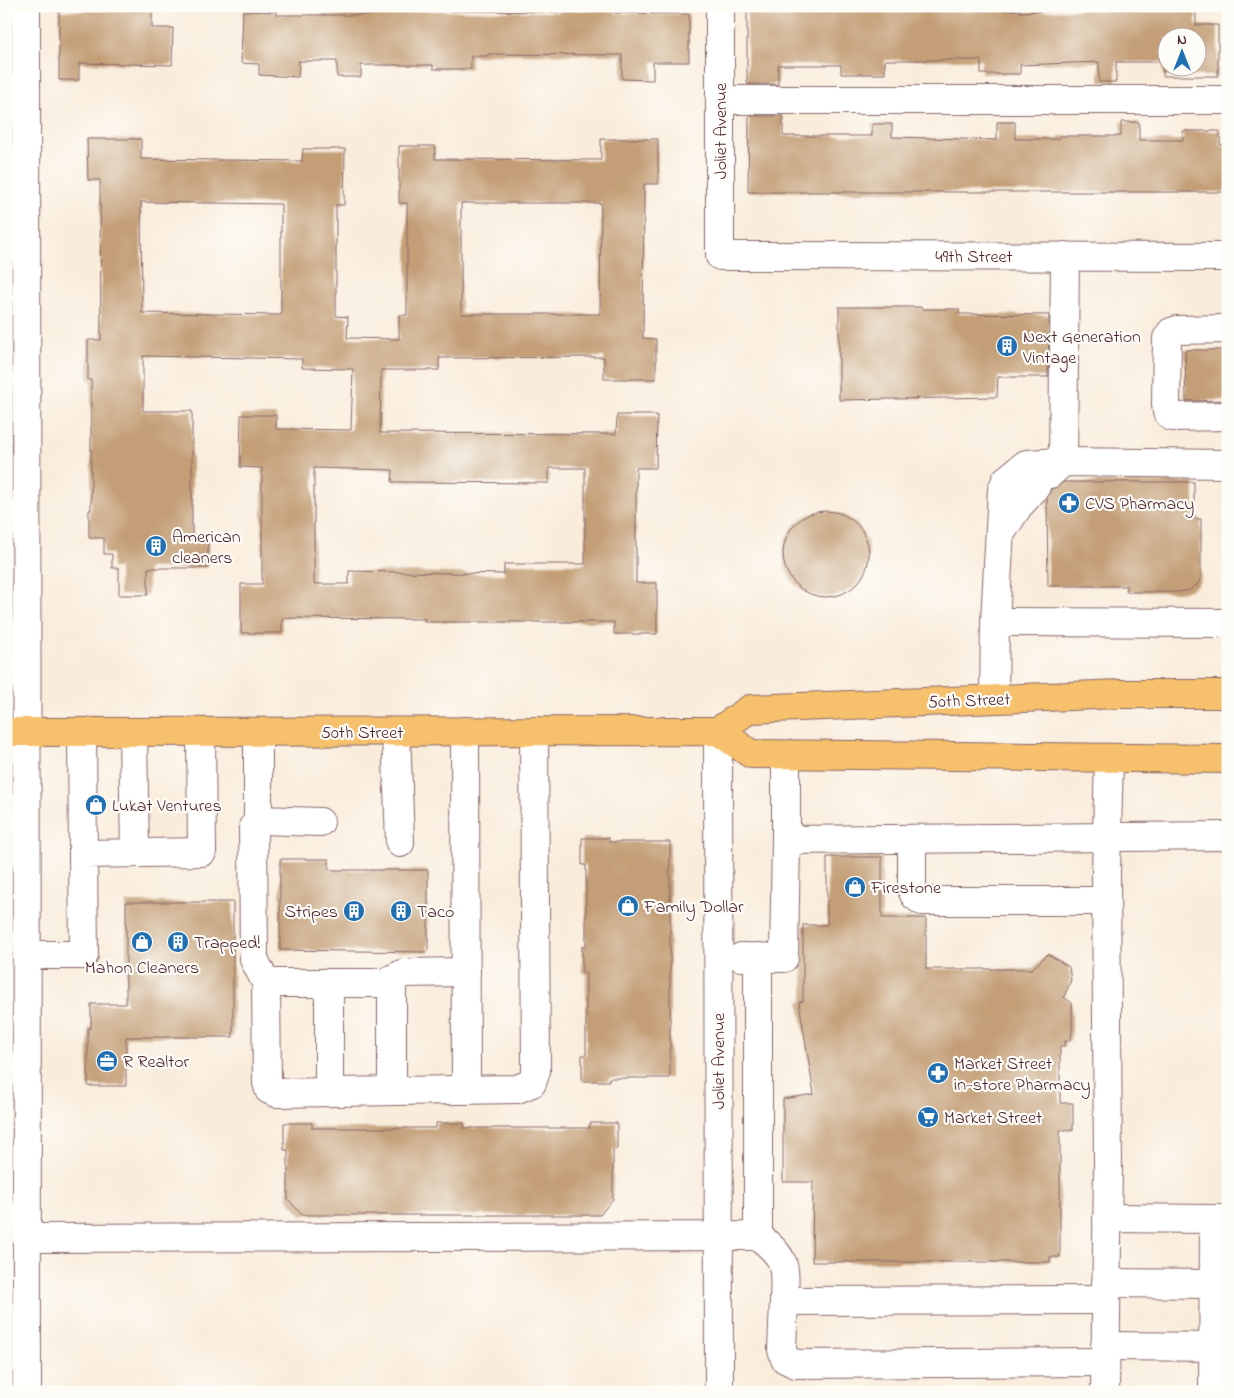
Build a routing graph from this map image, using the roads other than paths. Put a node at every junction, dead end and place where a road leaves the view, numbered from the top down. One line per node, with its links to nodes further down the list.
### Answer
1 (26, 6): 5 (street)
2 (720, 6): 3 (street, Joliet Avenue)
3 (720, 100): 4 (street); 6 (street, Joliet Avenue)
4 (1228, 100)
5 (16, 146): 10 (street)
6 (720, 256): 7 (street, 49th Street)
7 (1065, 256): 8 (street, 49th Street); 13 (street)
8 (1228, 256)
9 (1228, 329): 11 (street)
10 (16, 341): 15 (street)
11 (1228, 416)
12 (1228, 464): 13 (street)
13 (1050, 474): 14 (street); 14 (street)
14 (1001, 534): 16 (street)
15 (17, 553): 23 (street)
16 (994, 622): 17 (street); 19 (street)
17 (1228, 623)
18 (1228, 694): 19 (main road, 50th Street)
19 (994, 699): 22 (main road, 50th Street)
20 (465, 731): 21 (main road, 50th Street); 28 (main road, 50th Street); 45 (street)
21 (534, 731): 22 (main road, 50th Street); 49 (street)
22 (718, 731): 29 (main road); 43 (street, Joliet Avenue)
23 (17, 732): 24 (main road, 50th Street); 42 (street)
24 (82, 732): 25 (main road, 50th Street); 40 (street)
25 (133, 732): 26 (main road, 50th Street); 39 (street)
26 (201, 732): 27 (main road, 50th Street); 39 (street)
27 (258, 732): 28 (main road, 50th Street); 32 (street)
28 (396, 732): 38 (street)
29 (786, 755): 30 (main road); 37 (street)
30 (1109, 758): 31 (main road); 35 (street)
31 (1228, 759)
32 (260, 820): 33 (street); 47 (street)
33 (320, 822)
34 (1228, 836): 35 (street)
35 (1107, 837): 36 (street); 41 (street)
36 (912, 838): 37 (street); 41 (street)
37 (786, 840): 44 (street)
38 (400, 843)
39 (135, 853): 40 (street)
40 (83, 854): 42 (street)
41 (1106, 901): 52 (street)
42 (27, 956): 56 (street)
43 (718, 957): 44 (street); 54 (street, Joliet Avenue)
44 (758, 957): 55 (street)
45 (466, 972): 46 (street); 49 (street)
46 (392, 979): 48 (street); 50 (street)
47 (266, 983): 48 (street); 51 (street)
48 (329, 983): 51 (street)
49 (466, 1090): 50 (street)
50 (392, 1091): 51 (street)
51 (329, 1092)
52 (1107, 1218): 53 (street); 58 (street)
53 (1221, 1219): 57 (street)
54 (718, 1236): 55 (street); 56 (street); 63 (street, Joliet Avenue)
55 (758, 1236): 59 (street)
56 (26, 1238): 62 (street)
57 (1214, 1284): 58 (street); 60 (street)
58 (1106, 1292): 59 (street); 61 (street)
59 (784, 1301): 61 (street)
60 (1221, 1347): 61 (street); 65 (street)
61 (1105, 1354): 64 (street)
62 (27, 1392)
63 (719, 1392)
64 (1105, 1392)
65 (1213, 1392)

